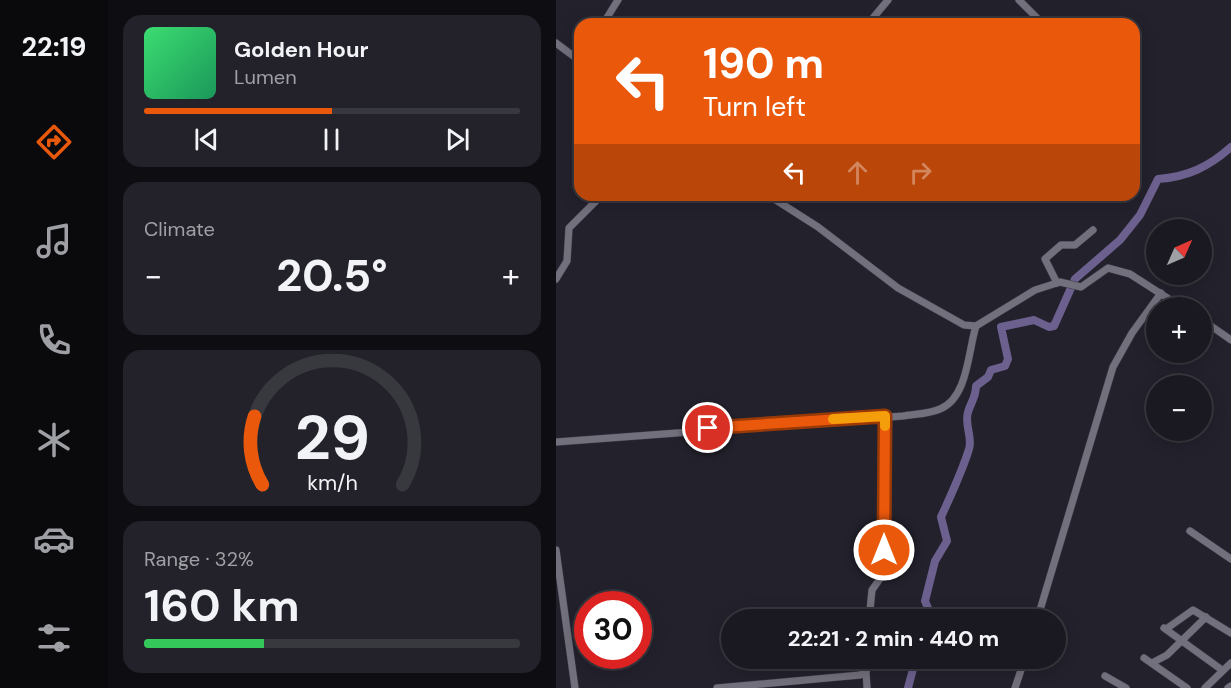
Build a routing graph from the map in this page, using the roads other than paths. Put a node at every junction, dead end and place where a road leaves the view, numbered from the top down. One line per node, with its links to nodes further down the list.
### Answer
1 (618, 0): 4 (street)
2 (888, 0): 5 (street)
3 (1019, 0): 6 (street)
4 (607, 18)
5 (873, 18)
6 (1037, 18)
7 (556, 43): 8 (street)
8 (574, 56)
9 (596, 201): 12 (street)
10 (777, 201): 16 (street)
11 (1093, 230): 13 (street)
12 (556, 279)
13 (1061, 283): 14 (street); 16 (street)
14 (1161, 293): 15 (street); 25 (street)
15 (1167, 297)
16 (976, 326): 19 (street)
17 (1212, 327): 18 (street)
18 (1231, 340)
19 (885, 416): 20 (street); 24 (street)
20 (556, 442)
21 (1190, 531): 23 (street)
22 (556, 550): 37 (street)
23 (1231, 559)
24 (870, 609)
25 (1040, 609)
26 (1206, 617): 27 (street); 28 (street); 28 (street)
27 (1231, 633)
28 (1181, 642): 30 (street); 34 (street)
29 (1144, 658): 30 (street)
30 (1152, 663): 42 (street)
31 (1231, 663): 34 (street)
32 (866, 669): 35 (street)
33 (1021, 669): 40 (street)
34 (1222, 670): 43 (street)
35 (866, 672): 38 (street); 39 (street)
36 (1105, 676): 41 (street)
37 (575, 688)
38 (716, 688)
39 (867, 688)
40 (1015, 688)
41 (1126, 688)
42 (1187, 688)
43 (1205, 688)

